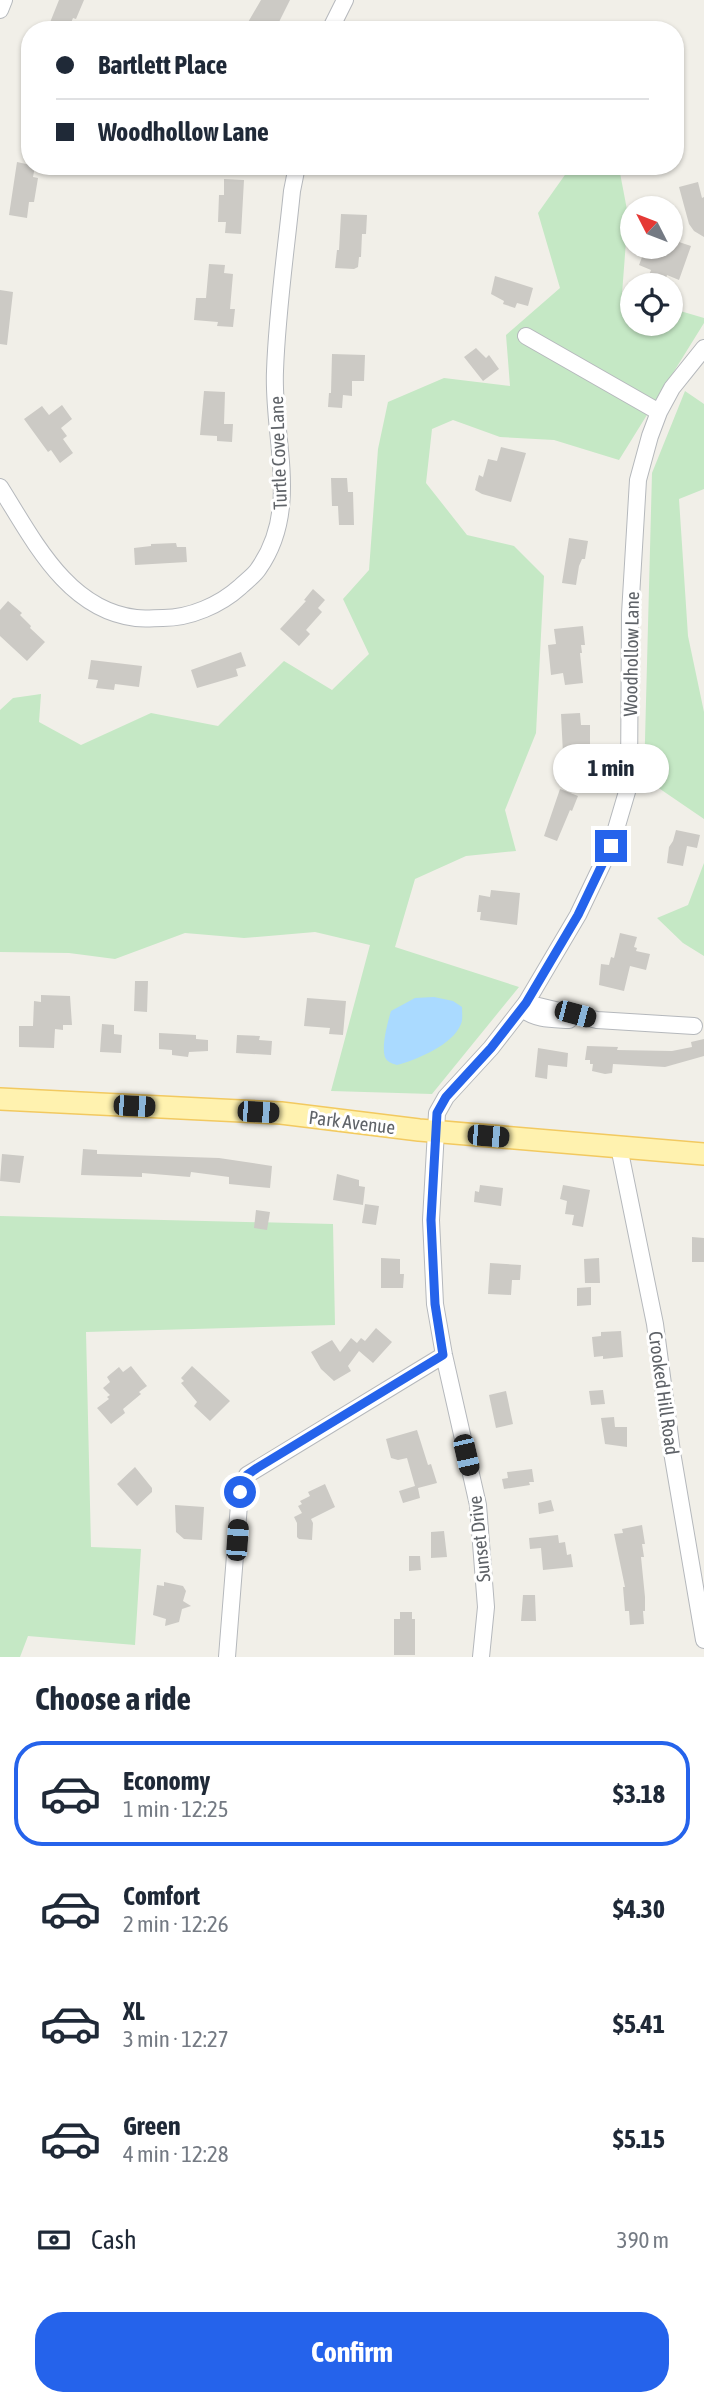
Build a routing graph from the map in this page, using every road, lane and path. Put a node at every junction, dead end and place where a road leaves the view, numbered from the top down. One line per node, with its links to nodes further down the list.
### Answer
1 (4, 0): 3 (street)
2 (345, 0): 4 (street)
3 (0, 10)
4 (334, 21)
5 (295, 175): 9 (street, Turtle Cove Lane)
6 (526, 336): 8 (street)
7 (704, 348): 8 (street, Woodhollow Lane)
8 (659, 412): 10 (street, Woodhollow Lane)
9 (0, 486)
10 (524, 1006): 11 (street); 13 (street, Woodhollow Lane)
11 (694, 1026)
12 (0, 1099): 13 (main road, Park Avenue)
13 (435, 1131): 14 (main road, Park Avenue); 16 (street, Sunset Drive)
14 (619, 1147): 15 (main road, Park Avenue); 17 (street, Crooked Hill Road)
15 (704, 1154)
16 (443, 1355): 18 (street); 19 (street, Sunset Drive)
17 (704, 1640)
18 (227, 1657)
19 (481, 1657)

